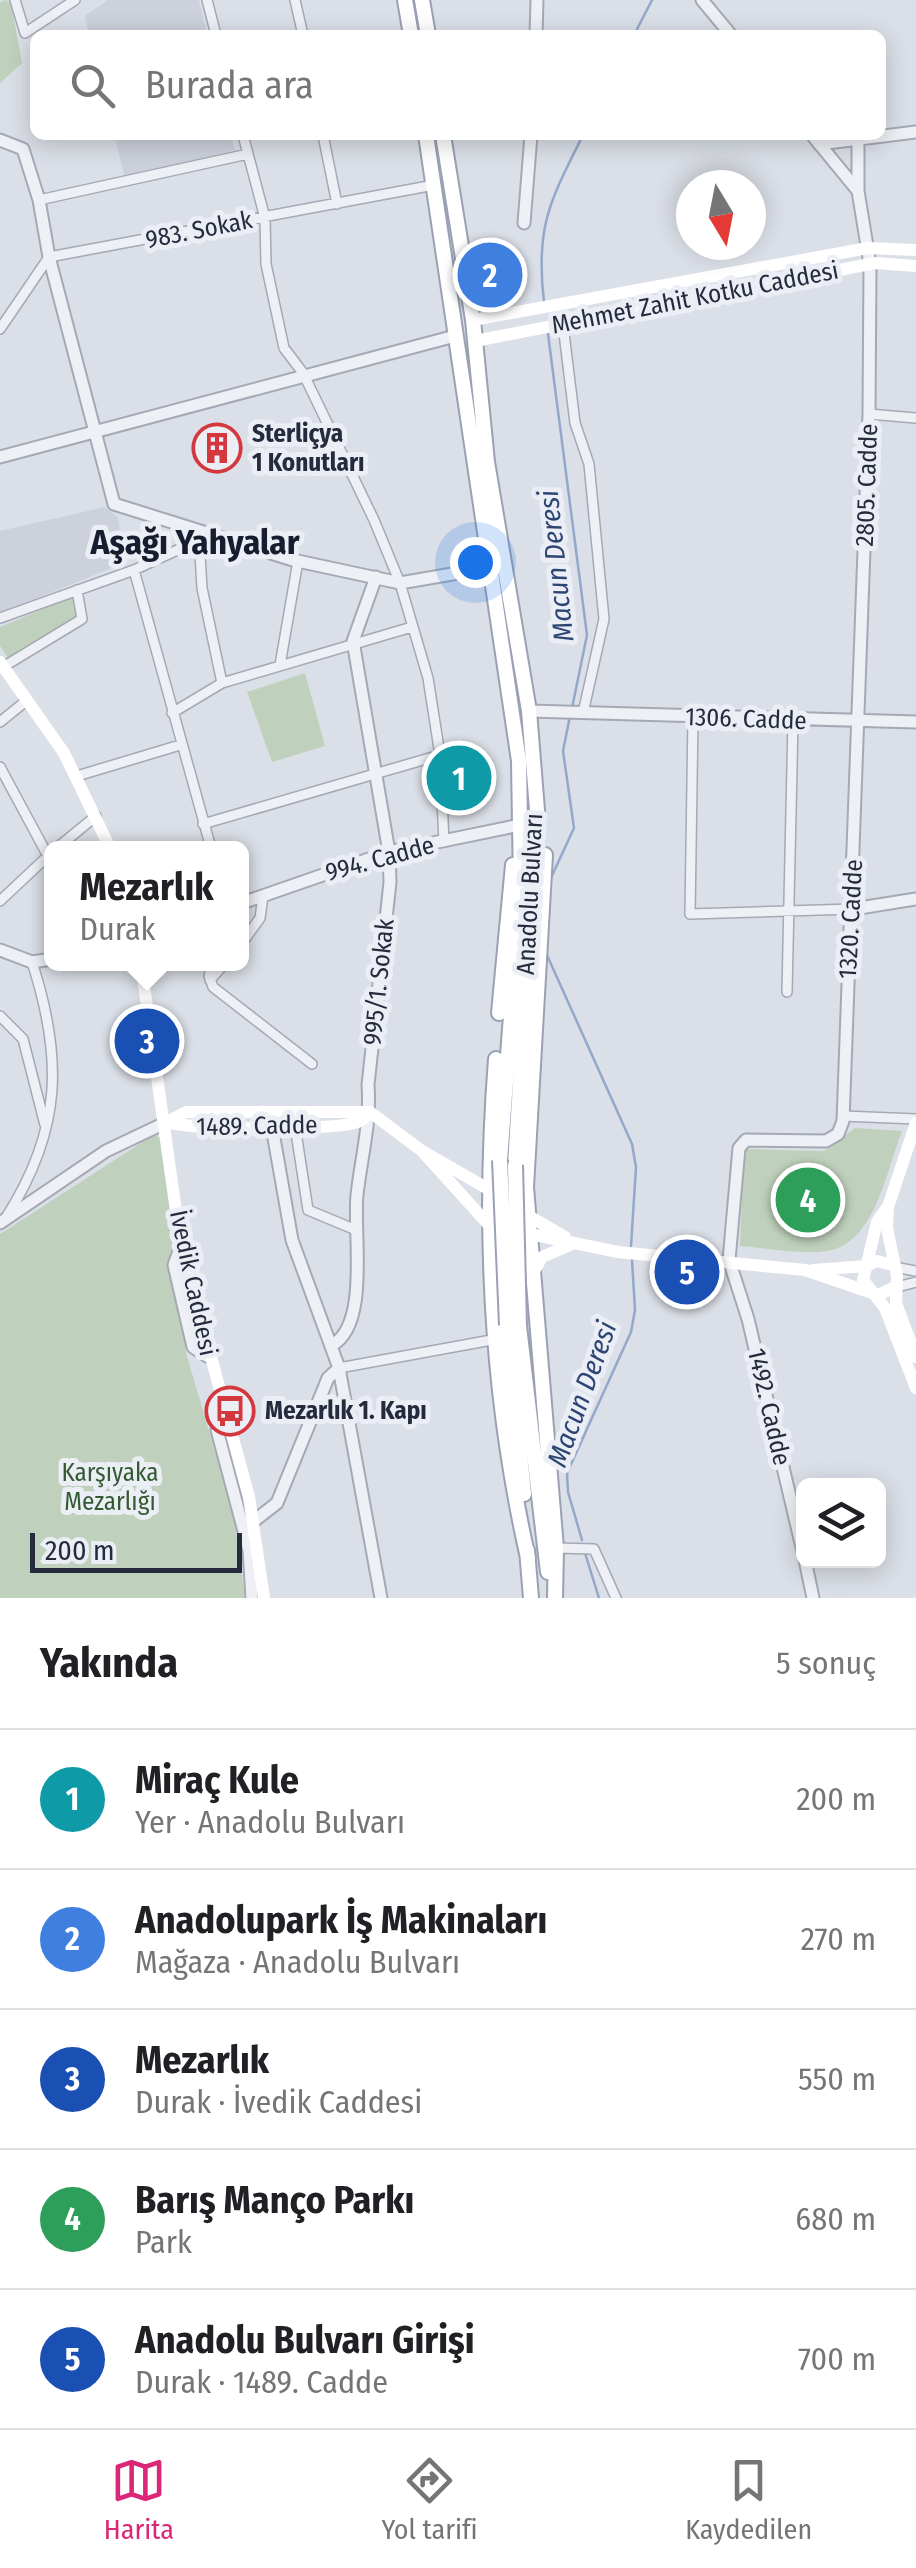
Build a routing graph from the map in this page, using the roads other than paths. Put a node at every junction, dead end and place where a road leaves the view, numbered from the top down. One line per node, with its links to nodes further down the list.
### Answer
1 (15, 0): 2 (street)
2 (75, 0)
3 (207, 0): 9 (street)
4 (296, 0): 10 (street)
5 (537, 0): 13 (street)
6 (702, 0): 14 (street)
7 (422, 1): 12 (main road)
8 (405, 2): 11 (main road)
9 (215, 30)
10 (301, 30)
11 (410, 30)
12 (427, 30)
13 (536, 30)
14 (727, 30)
15 (916, 132): 16 (street)
16 (886, 135)
17 (0, 140): 28 (street)
18 (244, 140): 25 (street)
19 (324, 140): 29 (street)
20 (427, 140): 26 (main road, Anadolu Bulvarı)
21 (444, 140): 39 (main road, Anadolu Bulvarı)
22 (531, 140): 31 (street)
23 (816, 140): 27 (street)
24 (858, 140): 27 (street, 2805. Cadde)
25 (248, 154): 28 (street); 30 (street)
26 (434, 185): 29 (street, 983. Sokak); 42 (main road, Anadolu Bulvarı)
27 (858, 192): 32 (street, 2805. Cadde)
28 (40, 200): 34 (street)
29 (337, 204): 30 (street, 983. Sokak)
30 (265, 218): 34 (street, 983. Sokak); 44 (street)
31 (524, 223)
32 (868, 248): 33 (main road, Mehmet Zahit Kotku Caddesi); 35 (street, 2805. Cadde); 39 (main road, Mehmet Zahit Kotku Caddesi)
33 (916, 250)
34 (49, 257): 38 (street); 47 (street)
35 (870, 264): 36 (main road, Mehmet Zahit Kotku Caddesi); 40 (main road, Mehmet Zahit Kotku Caddesi); 45 (street, 2805. Cadde)
36 (916, 266)
37 (0, 304): 38 (street)
38 (10, 309): 41 (street)
39 (473, 320): 43 (main road, Anadolu Bulvarı)
40 (563, 325): 43 (main road, Mehmet Zahit Kotku Caddesi); 65 (street)
41 (0, 329)
42 (454, 336): 44 (street); 51 (main road, Anadolu Bulvarı)
43 (475, 341): 63 (main road, Anadolu Bulvarı)
44 (302, 373): 47 (street); 54 (street)
45 (869, 414): 46 (street); 69 (street, 2805. Cadde)
46 (916, 418)
47 (94, 431): 48 (street); 49 (street)
48 (0, 458)
49 (199, 536): 50 (street); 52 (street); 61 (street)
50 (298, 561): 53 (street); 60 (street)
51 (493, 567): 54 (street); 79 (main road, Anadolu Bulvarı)
52 (134, 570): 55 (street); 64 (street)
53 (376, 577): 54 (street); 58 (street)
54 (400, 582): 57 (street)
55 (76, 590): 56 (street); 59 (street)
56 (0, 618)
57 (412, 627): 58 (street); 72 (street)
58 (353, 641): 60 (street); 74 (street, 995/1. Sokak)
59 (2, 664): 62 (main road)
60 (280, 665): 61 (street)
61 (222, 683): 64 (street)
62 (26, 701): 68 (street); 75 (main road)
63 (529, 710): 65 (street, 1306. Cadde); 76 (main road, Anadolu Bulvarı)
64 (172, 713): 71 (street)
65 (575, 713): 66 (street, 1306. Cadde)
66 (693, 718): 67 (street, 1306. Cadde); 92 (street)
67 (793, 721): 69 (street, 1306. Cadde); 92 (street)
68 (0, 722)
69 (857, 722): 70 (street, 1306. Cadde); 91 (street, 1320. Cadde)
70 (916, 722)
71 (180, 745): 75 (street); 78 (street)
72 (440, 756): 74 (street); 84 (street)
73 (0, 767): 80 (street)
74 (374, 772): 78 (street); 85 (street, 995/1. Sokak)
75 (77, 776): 77 (main road)
76 (537, 810): 112 (main road, Anadolu Bulvarı); 115 (main road)
77 (96, 816): 81 (street); 82 (main road)
78 (203, 824): 83 (street)
79 (520, 825): 84 (street, 994. Cadde); 112 (main road, Anadolu Bulvarı); 113 (main road)
80 (45, 841)
81 (65, 841)
82 (107, 841)
83 (209, 841)
84 (444, 842): 85 (street, 994. Cadde)
85 (389, 852): 88 (street, 994. Cadde); 104 (street, 995/1. Sokak)
86 (44, 859): 87 (street)
87 (2, 894)
88 (262, 896): 90 (street, 994. Cadde); 93 (street)
89 (916, 899): 91 (street)
90 (249, 901)
91 (853, 909): 92 (street); 105 (street, 1320. Cadde)
92 (788, 912): 101 (street)
93 (249, 933)
94 (0, 950): 96 (street)
95 (44, 960): 96 (street)
96 (32, 962): 110 (street)
97 (142, 971): 108 (main road, İvedik Caddesi)
98 (211, 971): 100 (street)
99 (218, 971): 100 (street)
100 (210, 981): 103 (street)
101 (786, 992)
102 (0, 1016): 110 (street)
103 (312, 1064)
104 (370, 1112): 106 (main road, 1489. Cadde); 109 (main road, 1489. Cadde); 111 (main road); 118 (street, 995/1. Sokak)
105 (843, 1116): 107 (street); 121 (street)
106 (271, 1120): 108 (main road, 1489. Cadde); 109 (main road, 1489. Cadde); 132 (street)
107 (916, 1121): 114 (main road)
108 (167, 1122): 116 (street); 136 (main road, İvedik Caddesi)
109 (295, 1126): 118 (street)
110 (46, 1133): 116 (street)
111 (422, 1150): 113 (main road); 117 (main road)
112 (508, 1163): 130 (main road, Anadolu Bulvarı, bridge)
113 (489, 1189): 115 (main road); 117 (main road)
114 (888, 1207): 122 (main road); 123 (main road)
115 (527, 1214): 119 (main road); 120 (main road)
116 (2, 1221)
117 (487, 1223): 119 (main road); 131 (main road)
118 (356, 1230): 132 (street, 995/1. Sokak)
119 (528, 1234): 120 (main road); 126 (main road)
120 (578, 1244): 121 (main road); 126 (main road)
121 (729, 1260): 124 (main road); 138 (street, 1492. Cadde)
122 (867, 1266): 123 (main road); 124 (main road); 129 (main road)
123 (892, 1266): 125 (street); 128 (main road)
124 (805, 1270): 129 (main road)
125 (916, 1272)
126 (530, 1277): 139 (main road)
127 (916, 1282): 128 (street)
128 (894, 1288): 129 (main road); 133 (main road)
129 (870, 1292): 135 (main road)
130 (513, 1326): 140 (main road, Anadolu Bulvarı); 146 (main road, Anadolu Bulvarı)
131 (497, 1339): 134 (street); 140 (main road)
132 (332, 1345): 134 (street)
133 (916, 1357)
134 (339, 1368): 137 (street); 144 (street)
135 (916, 1388)
136 (243, 1499): 137 (main road, İvedik Caddesi); 142 (street)
137 (254, 1521): 143 (main road, İvedik Caddesi)
138 (796, 1524)
139 (556, 1548): 146 (main road); 147 (street)
140 (528, 1558): 145 (main road, Anadolu Bulvarı)
141 (806, 1568): 148 (street, 1492. Cadde)
142 (252, 1598)
143 (264, 1598)
144 (382, 1598)
145 (531, 1598)
146 (553, 1598)
147 (616, 1598)
148 (813, 1598)

